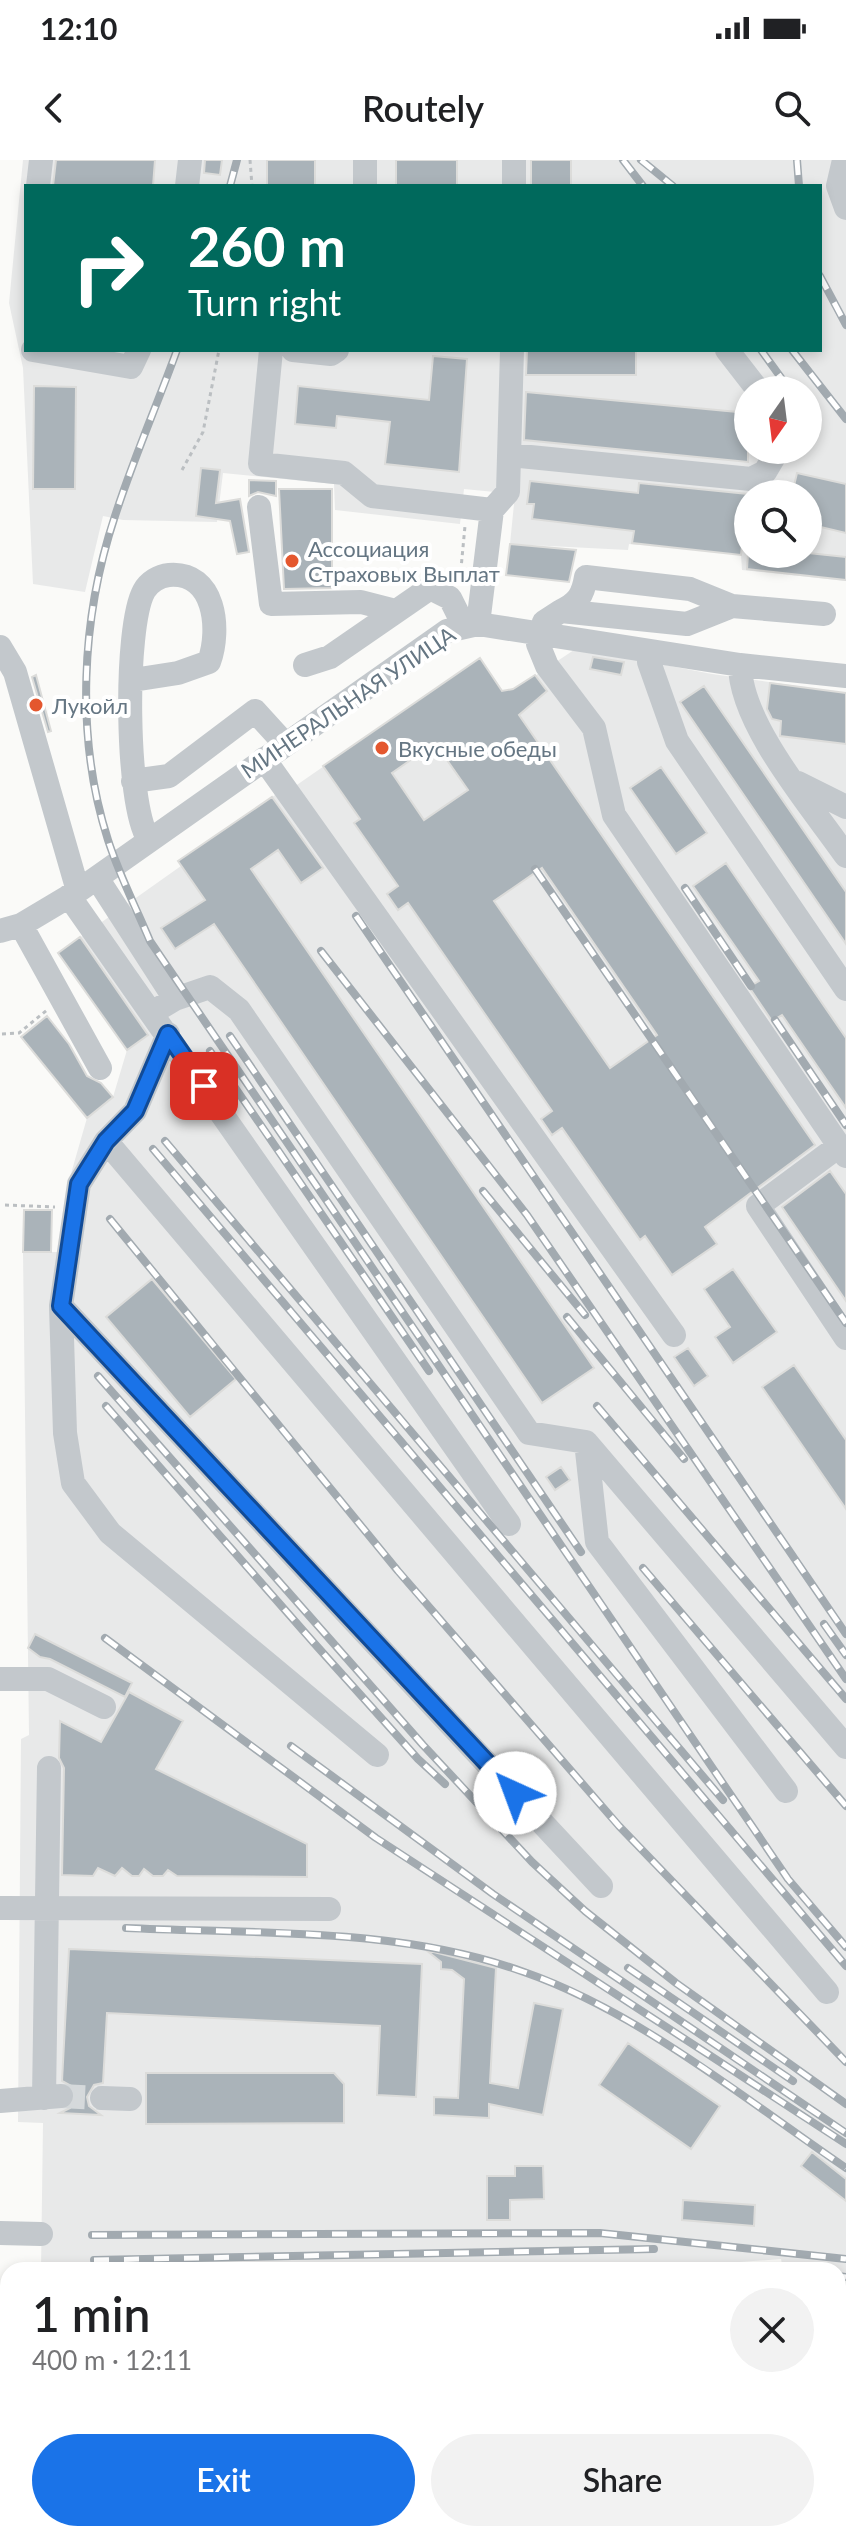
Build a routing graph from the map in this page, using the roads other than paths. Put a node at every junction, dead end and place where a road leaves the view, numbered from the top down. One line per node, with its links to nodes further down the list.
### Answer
1 (41, 160): 6 (street)
2 (190, 160): 7 (street)
3 (365, 160): 8 (street)
4 (514, 160): 9 (street)
5 (844, 160): 10 (street)
6 (38, 184)
7 (187, 184)
8 (365, 184)
9 (514, 184)
10 (846, 208)
11 (45, 352): 12 (street)
12 (138, 352)
13 (271, 352): 22 (street)
14 (312, 352): 15 (street)
15 (334, 352)
16 (512, 352): 19 (street)
17 (729, 352): 18 (street)
18 (747, 376)
19 (510, 455): 20 (street); 22 (street)
20 (770, 464)
21 (259, 507): 24 (street)
22 (492, 510): 27 (street)
23 (732, 606): 25 (street); 25 (street); 26 (street)
24 (396, 611): 27 (street); 31 (street)
25 (561, 611): 28 (street)
26 (824, 614)
27 (466, 618): 28 (street, МИНЕРАЛЬНАЯ УЛИЦА); 35 (street, МИНЕРАЛЬНАЯ УЛИЦА)
28 (539, 632): 30 (street, МИНЕРАЛЬНАЯ УЛИЦА); 50 (street)
29 (0, 647): 42 (street)
30 (651, 652): 32 (street, МИНЕРАЛЬНАЯ УЛИЦА); 44 (street)
31 (305, 665)
32 (740, 665): 33 (street, МИНЕРАЛЬНАЯ УЛИЦА); 37 (street)
33 (846, 676)
34 (133, 680): 34 (street); 38 (street)
35 (285, 744): 36 (street, МИНЕРАЛЬНАЯ УЛИЦА); 38 (street)
36 (264, 759): 40 (street, МИНЕРАЛЬНАЯ УЛИЦА); 52 (street)
37 (793, 780): 39 (street); 41 (street)
38 (133, 781): 40 (street)
39 (846, 807)
40 (148, 838): 42 (street, МИНЕРАЛЬНАЯ УЛИЦА)
41 (846, 856)
42 (81, 888): 43 (street, МИНЕРАЛЬНАЯ УЛИЦА); 45 (street); 46 (street)
43 (10, 928): 48 (street)
44 (846, 989)
45 (175, 999): 46 (street); 54 (street)
46 (153, 1012): 47 (street)
47 (168, 1034): 49 (street); 55 (street)
48 (100, 1068)
49 (106, 1141): 51 (street); 66 (street)
50 (843, 1151): 53 (street)
51 (61, 1306): 59 (street); 62 (street)
52 (674, 1335)
53 (846, 1338)
54 (586, 1442): 58 (street); 61 (street)
55 (509, 1524)
56 (0, 1679): 57 (street)
57 (104, 1707)
58 (846, 1747)
59 (377, 1755)
60 (49, 1768): 64 (street)
61 (786, 1791)
62 (601, 1886)
63 (0, 1908): 64 (street)
64 (48, 1908): 65 (street); 69 (street)
65 (329, 1909)
66 (827, 1992)
67 (102, 2098): 68 (street)
68 (130, 2099)
69 (0, 2101)
70 (0, 2233): 71 (street)
71 (41, 2234)

